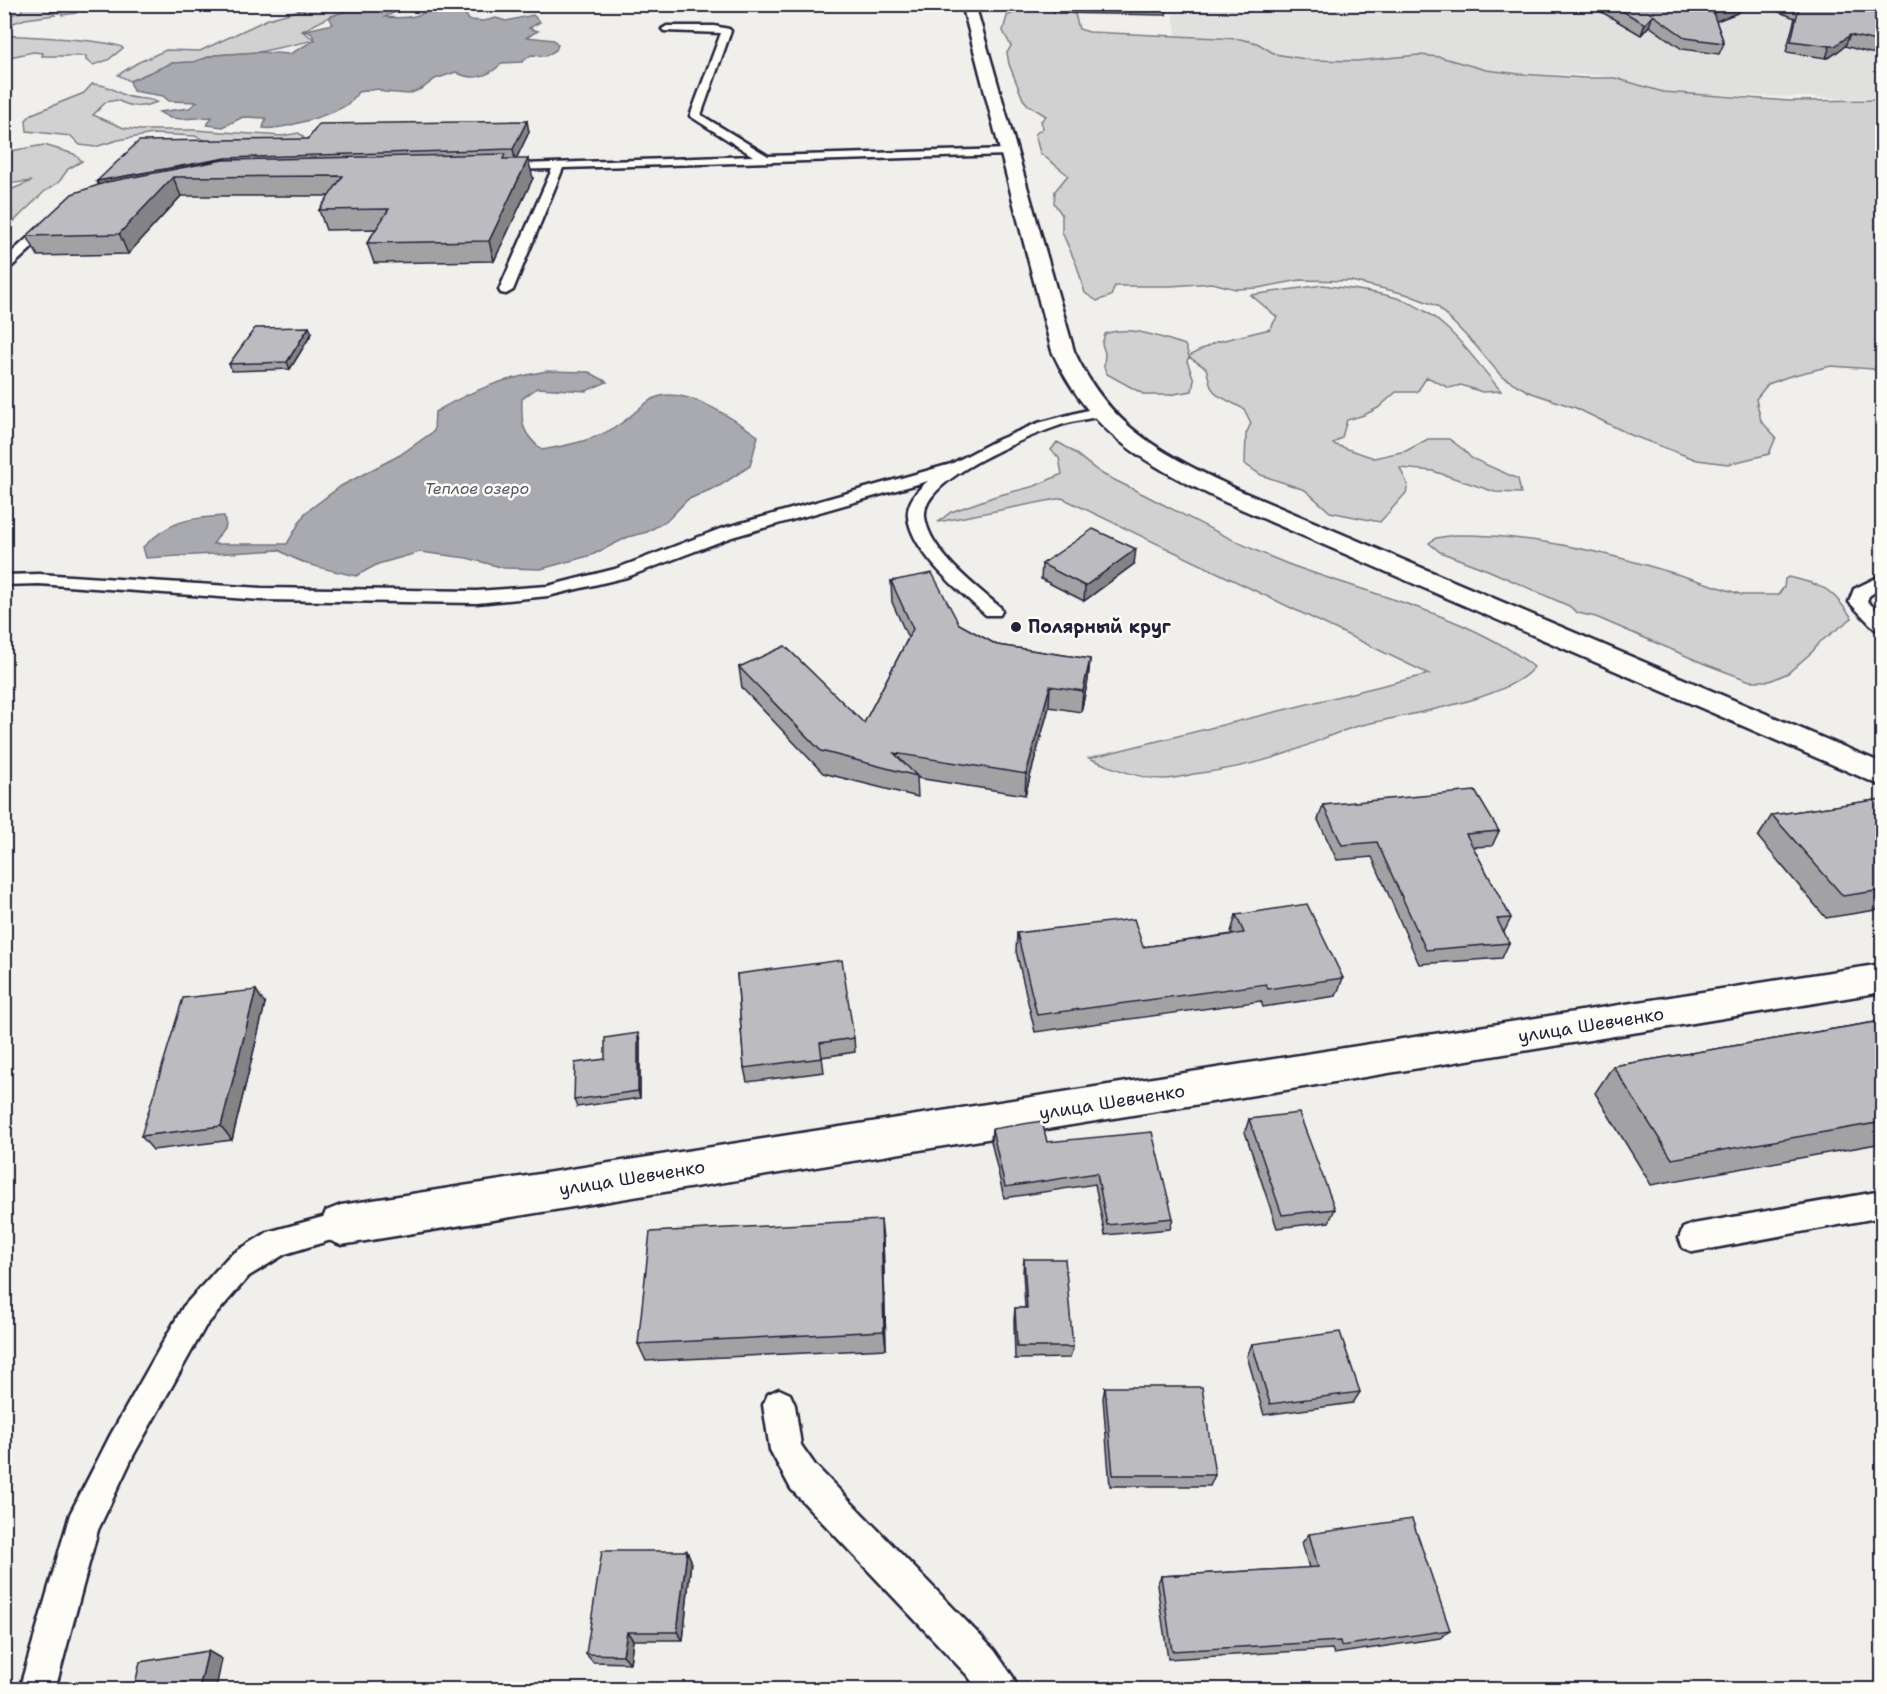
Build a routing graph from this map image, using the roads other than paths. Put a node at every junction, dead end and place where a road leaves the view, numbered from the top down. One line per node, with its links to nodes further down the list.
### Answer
1 (968, 4): 3 (main road)
2 (667, 29): 4 (lane)
3 (1009, 152): 4 (lane); 10 (main road)
4 (766, 159): 5 (lane)
5 (559, 165): 6 (lane); 9 (lane)
6 (489, 167)
7 (63, 215): 8 (lane)
8 (4, 266)
9 (506, 290)
10 (1099, 412): 11 (lane); 16 (main road)
11 (957, 468): 12 (lane); 14 (lane)
12 (4, 580)
13 (1882, 580): 15 (lane)
14 (993, 611)
15 (1882, 625)
16 (1882, 775)
17 (1882, 978): 19 (main road, улица Шевченко)
18 (1880, 1208): 20 (lane)
19 (340, 1225): 22 (lane)
20 (1693, 1239)
21 (779, 1405): 23 (lane)
22 (37, 1689)
23 (1000, 1689)

